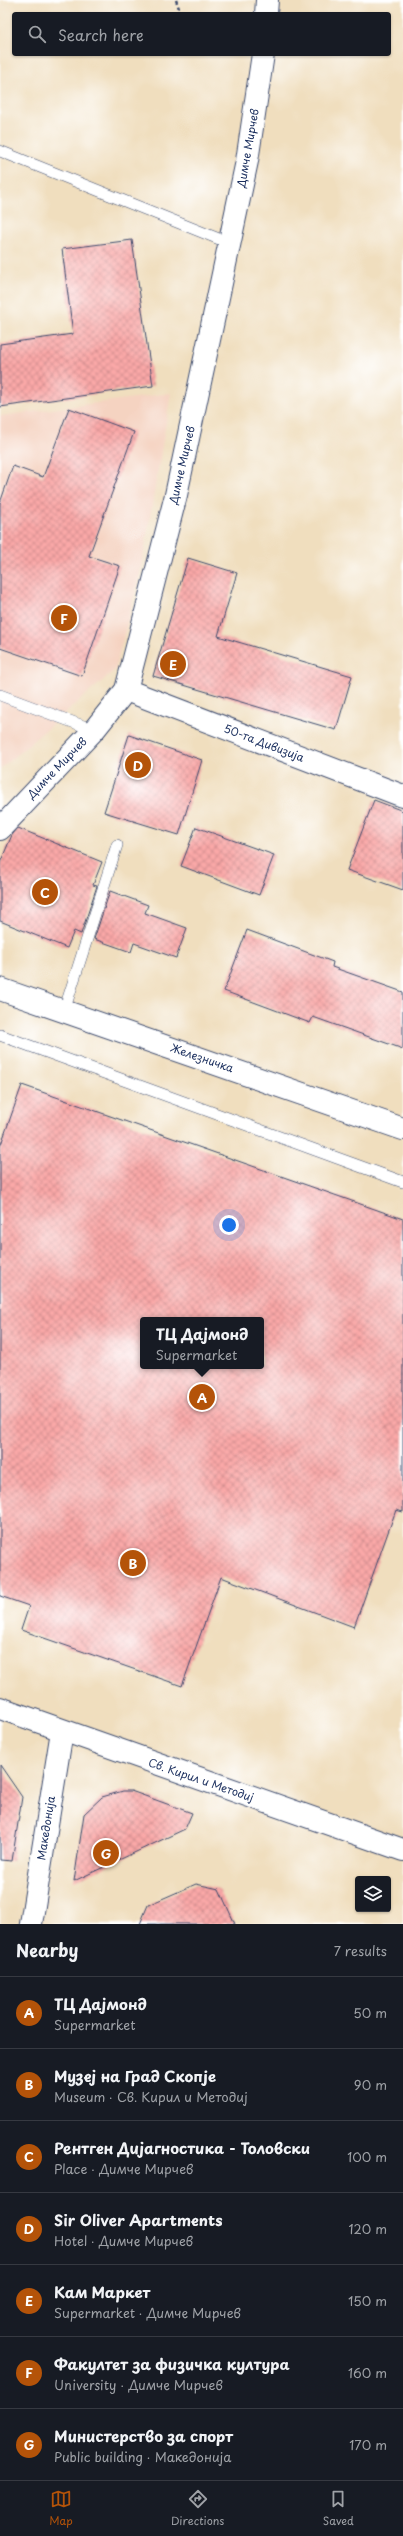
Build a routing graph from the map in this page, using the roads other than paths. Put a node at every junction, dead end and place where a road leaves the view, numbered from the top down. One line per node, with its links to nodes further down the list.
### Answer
1 (267, 0): 2 (street)
2 (266, 12)
3 (263, 56): 5 (street, Димче Мирчев)
4 (0, 151): 5 (lane)
5 (229, 243): 6 (street, Димче Мирчев)
6 (126, 690): 8 (street, Димче Мирчев); 9 (street, 50-та Дивизија)
7 (0, 695): 8 (lane)
8 (94, 730): 10 (street, Димче Мирчев)
9 (403, 796)
10 (0, 829)
11 (117, 845): 13 (lane)
12 (0, 989): 13 (street, Железничка)
13 (64, 1011): 15 (street, Железничка)
14 (0, 1035): 16 (lane)
15 (403, 1128)
16 (403, 1182)
17 (0, 1708): 18 (street, Св. Кирил и Методиј)
18 (62, 1731): 19 (street, Св. Кирил и Методиј); 20 (street, Македонија)
19 (403, 1850)
20 (31, 1924)

